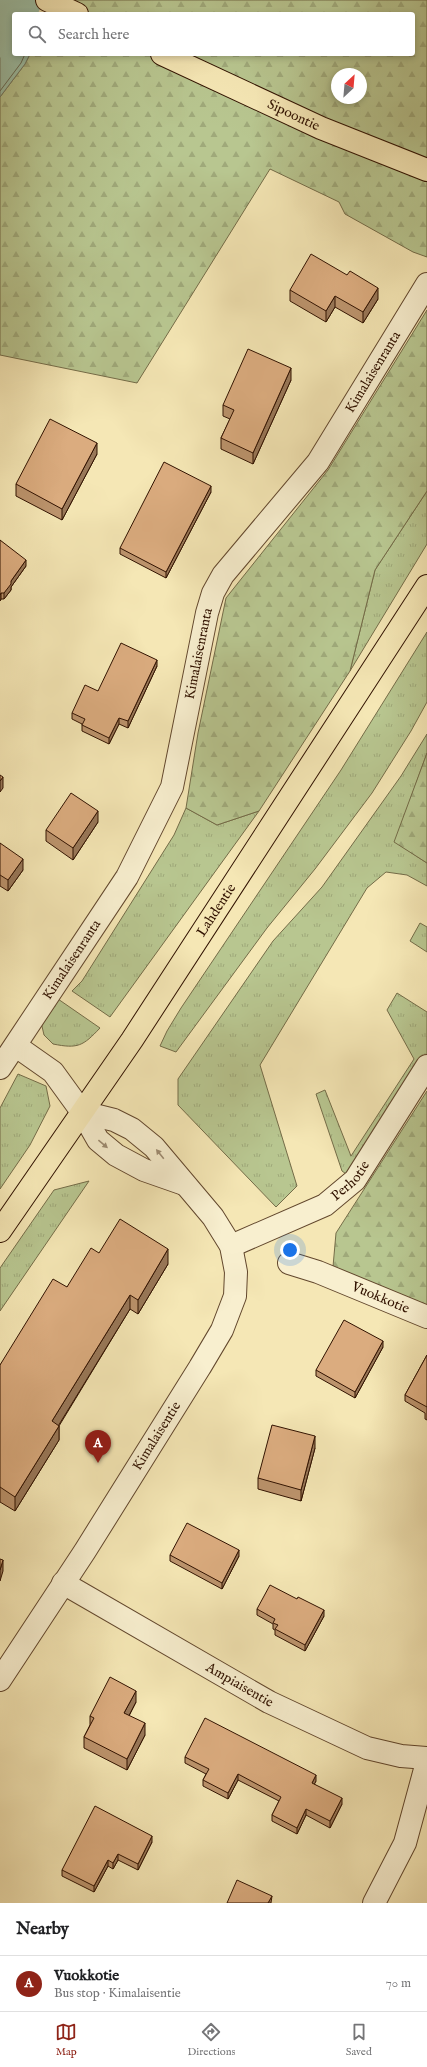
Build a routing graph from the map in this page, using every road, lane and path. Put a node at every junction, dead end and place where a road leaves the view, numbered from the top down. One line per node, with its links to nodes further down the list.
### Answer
1 (47, 0): 2 (main road)
2 (72, 12)
3 (166, 56): 4 (main road, Sipoontie)
4 (427, 170)
5 (427, 284): 7 (street, Kimalaisenranta)
6 (427, 586): 10 (main road, Lahdentie)
7 (16, 1046): 9 (street, Kimalaisenranta); 10 (street)
8 (427, 1066): 13 (street, Perhotie)
9 (0, 1068)
10 (82, 1112): 11 (street, Kimalaisentie, one-way to 10); 11 (street, Kimalaisentie, one-way to 11); 12 (main road, Lahdentie)
11 (184, 1184): 13 (street, Kimalaisentie)
12 (0, 1231)
13 (231, 1246): 16 (street, Kimalaisentie)
14 (289, 1263): 15 (street, Vuokkotie)
15 (427, 1317)
16 (64, 1583): 17 (street, Kimalaisentie); 18 (street, Ampiaisentie)
17 (0, 1680)
18 (427, 1758)
19 (427, 1762): 20 (street)
20 (374, 1903)

